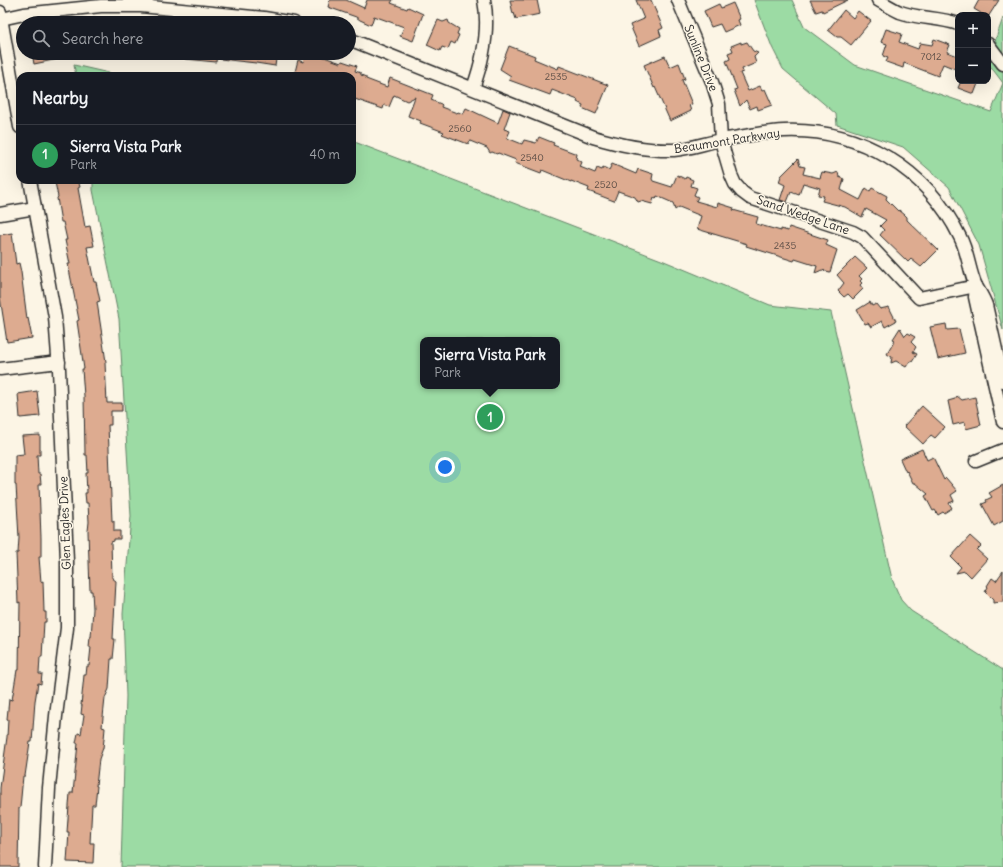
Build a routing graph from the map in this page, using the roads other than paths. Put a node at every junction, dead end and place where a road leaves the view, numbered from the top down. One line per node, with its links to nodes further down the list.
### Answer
1 (484, 0): 10 (street)
2 (678, 0): 12 (street, Sunline Drive)
3 (878, 0): 6 (street)
4 (0, 15): 5 (street); 11 (street)
5 (244, 16)
6 (955, 23)
7 (356, 42): 10 (street, Beaumont Parkway)
8 (991, 48): 9 (street)
9 (1003, 64)
10 (473, 88): 12 (street, Beaumont Parkway)
11 (16, 105)
12 (721, 140): 16 (street, Sand Wedge Lane); 16 (street, Beaumont Parkway)
13 (31, 184): 14 (street, Glen Eagles Drive)
14 (35, 208): 15 (street); 17 (street, Glen Eagles Drive)
15 (0, 214)
16 (976, 286): 19 (street, Beaumont Parkway); 20 (street, Beaumont Parkway)
17 (59, 362): 18 (street); 23 (street, Glen Eagles Drive)
18 (0, 369)
19 (1003, 381)
20 (1003, 422)
21 (1003, 450): 22 (street)
22 (976, 461)
23 (45, 867)

